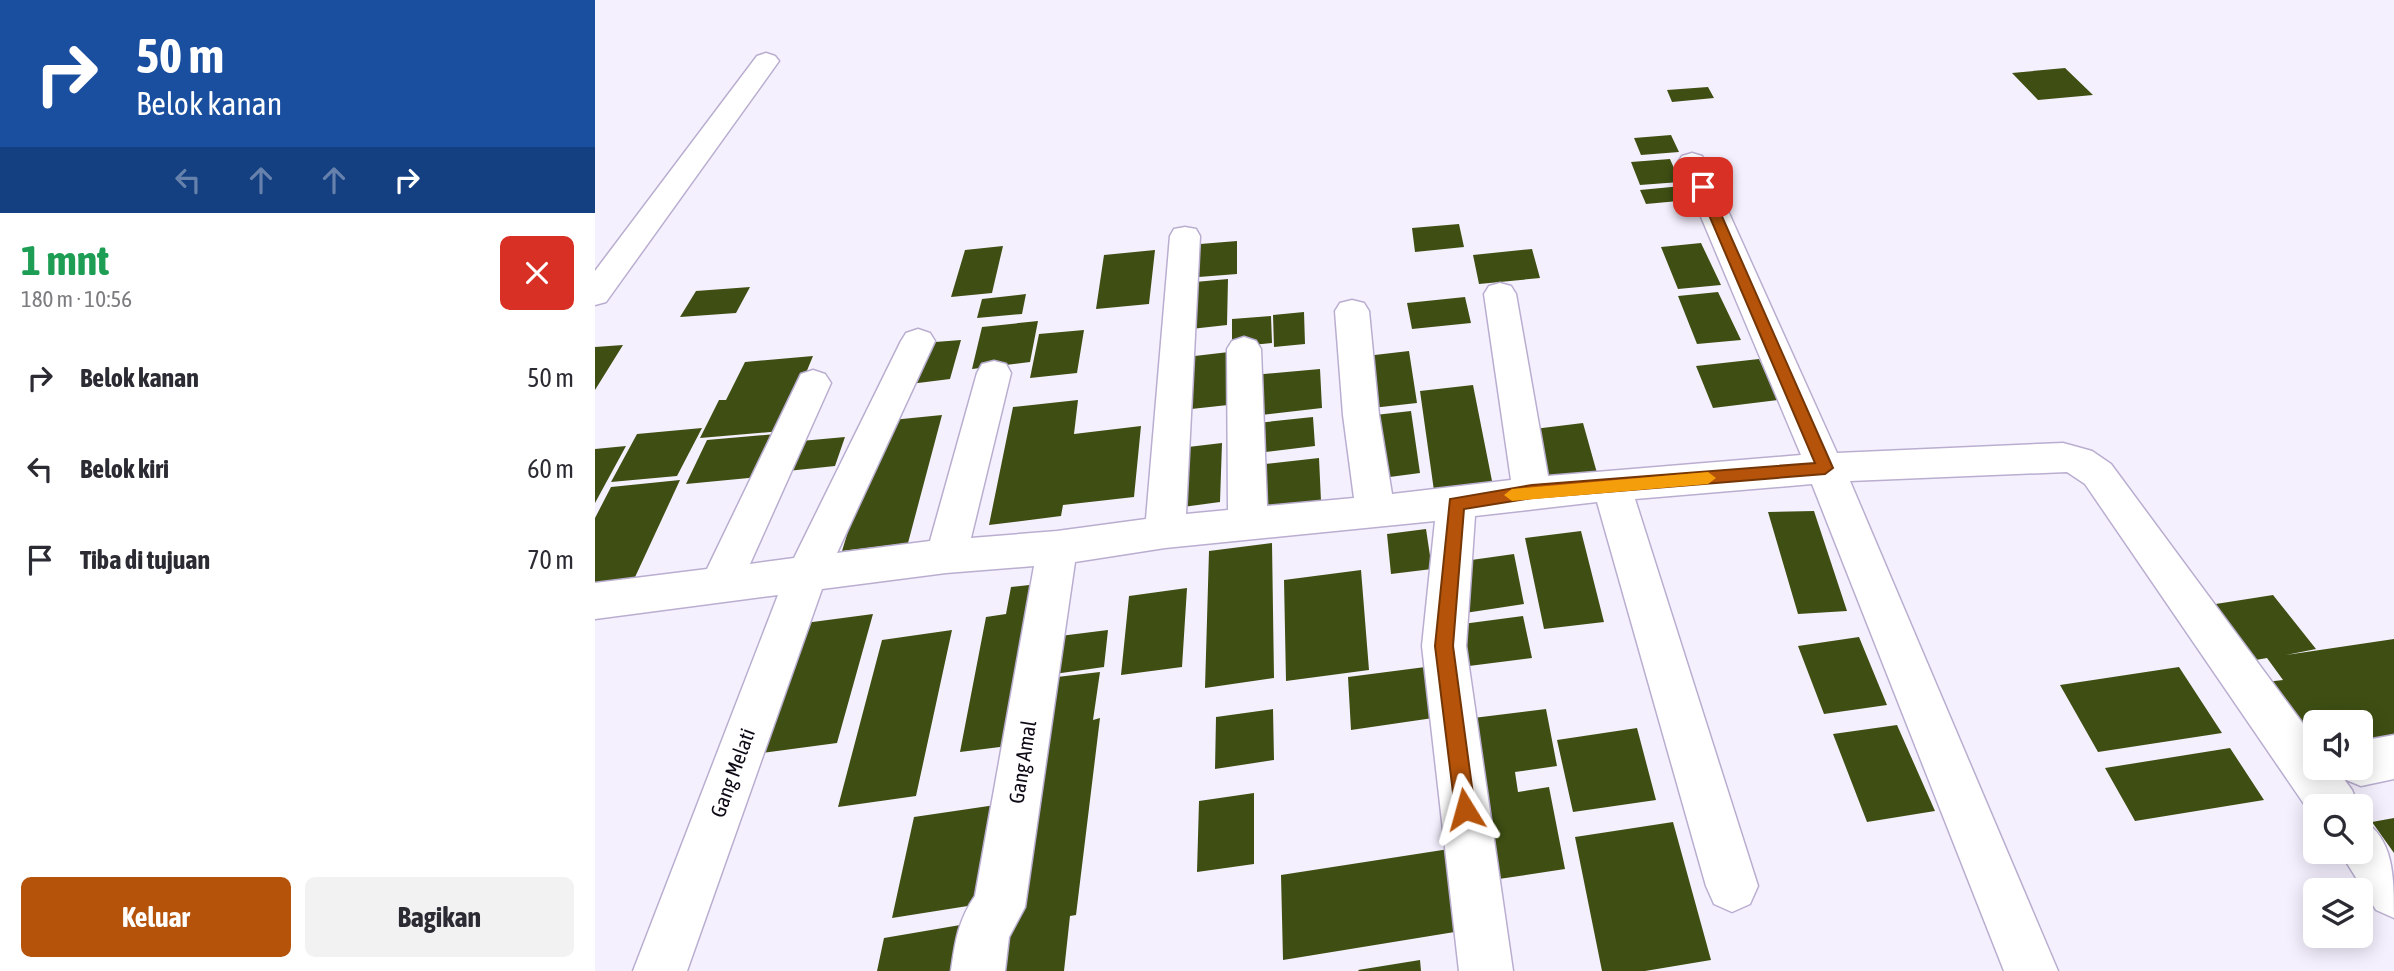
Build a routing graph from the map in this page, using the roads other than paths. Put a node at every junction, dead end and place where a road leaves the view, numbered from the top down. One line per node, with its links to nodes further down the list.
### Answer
1 (766, 61): 4 (street)
2 (1692, 162): 11 (street)
3 (1185, 236): 17 (street)
4 (595, 294)
5 (1500, 295): 13 (street)
6 (1352, 311): 15 (street)
7 (918, 341): 20 (street, Gang Melati)
8 (1244, 349): 16 (street)
9 (994, 373): 19 (street)
10 (813, 383): 21 (street)
11 (1825, 468): 12 (street); 25 (street); 32 (street)
12 (1611, 485): 13 (street); 27 (street)
13 (1532, 492): 14 (street)
14 (1456, 503): 15 (street); 31 (street)
15 (1375, 511): 16 (street)
16 (1248, 523): 17 (street)
17 (1165, 532): 18 (street)
18 (1057, 548): 19 (street); 30 (street, Gang Amal)
19 (946, 556): 20 (street)
20 (806, 575): 21 (street); 29 (street, Gang Melati)
21 (720, 585): 22 (street)
22 (595, 601)
23 (2394, 757): 24 (street)
24 (2373, 761)
25 (2325, 782)
26 (2373, 861): 28 (street)
27 (1732, 886)
28 (2394, 892)
29 (660, 971)
30 (978, 971)
31 (1486, 971)
32 (2031, 971)

